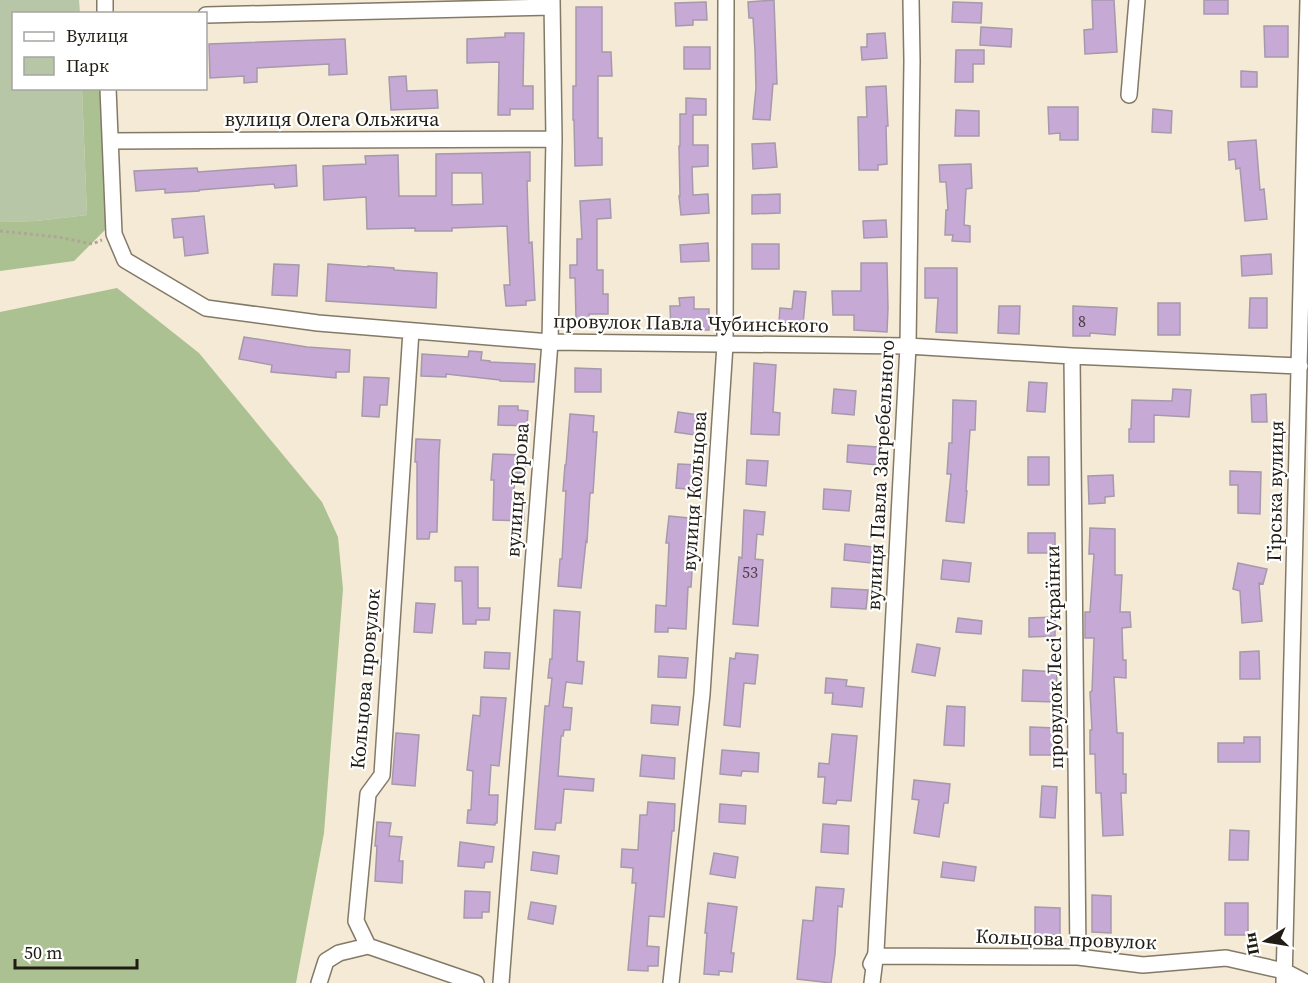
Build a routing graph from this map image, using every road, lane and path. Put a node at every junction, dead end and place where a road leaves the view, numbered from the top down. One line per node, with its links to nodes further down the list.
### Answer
1 (726, 0): 15 (street, вулиця Кольцова)
2 (911, 0): 16 (street, вулиця Павла Загребельного)
3 (1137, 0): 8 (street)
4 (1308, 0): 18 (street, Гірська вулиця)
5 (552, 4): 6 (street); 9 (street, вулиця Юрова)
6 (207, 15)
7 (108, 90): 10 (street)
8 (1129, 95)
9 (554, 140): 10 (street, вулиця Олега Ольжича); 14 (street, вулиця Юрова)
10 (110, 141): 12 (street)
11 (0, 231): 12 (path)
12 (114, 234): 13 (street, провулок Павла Чубинського)
13 (411, 331): 14 (street, провулок Павла Чубинського); 19 (street, Кольцова провулок)
14 (550, 342): 15 (street, провулок Павла Чубинського); 25 (street, вулиця Юрова)
15 (724, 345): 16 (street, провулок Павла Чубинського); 26 (street, вулиця Кольцова)
16 (908, 346): 17 (street, провулок Павла Чубинського); 20 (street, вулиця Павла Загребельного)
17 (1072, 356): 18 (street, провулок Павла Чубинського); 21 (street, провулок Лесі Українки)
18 (1300, 366): 22 (street, Гірська вулиця)
19 (368, 946): 23 (street); 24 (street)
20 (875, 953): 21 (street, Кольцова провулок); 27 (street); 28 (street, вулиця Павла Загребельного)
21 (1078, 957): 22 (street, Кольцова провулок)
22 (1284, 977): 29 (street, Кольцова провулок)
23 (319, 983)
24 (476, 983)
25 (501, 983)
26 (670, 983)
27 (862, 983)
28 (872, 983)
29 (1306, 983)

